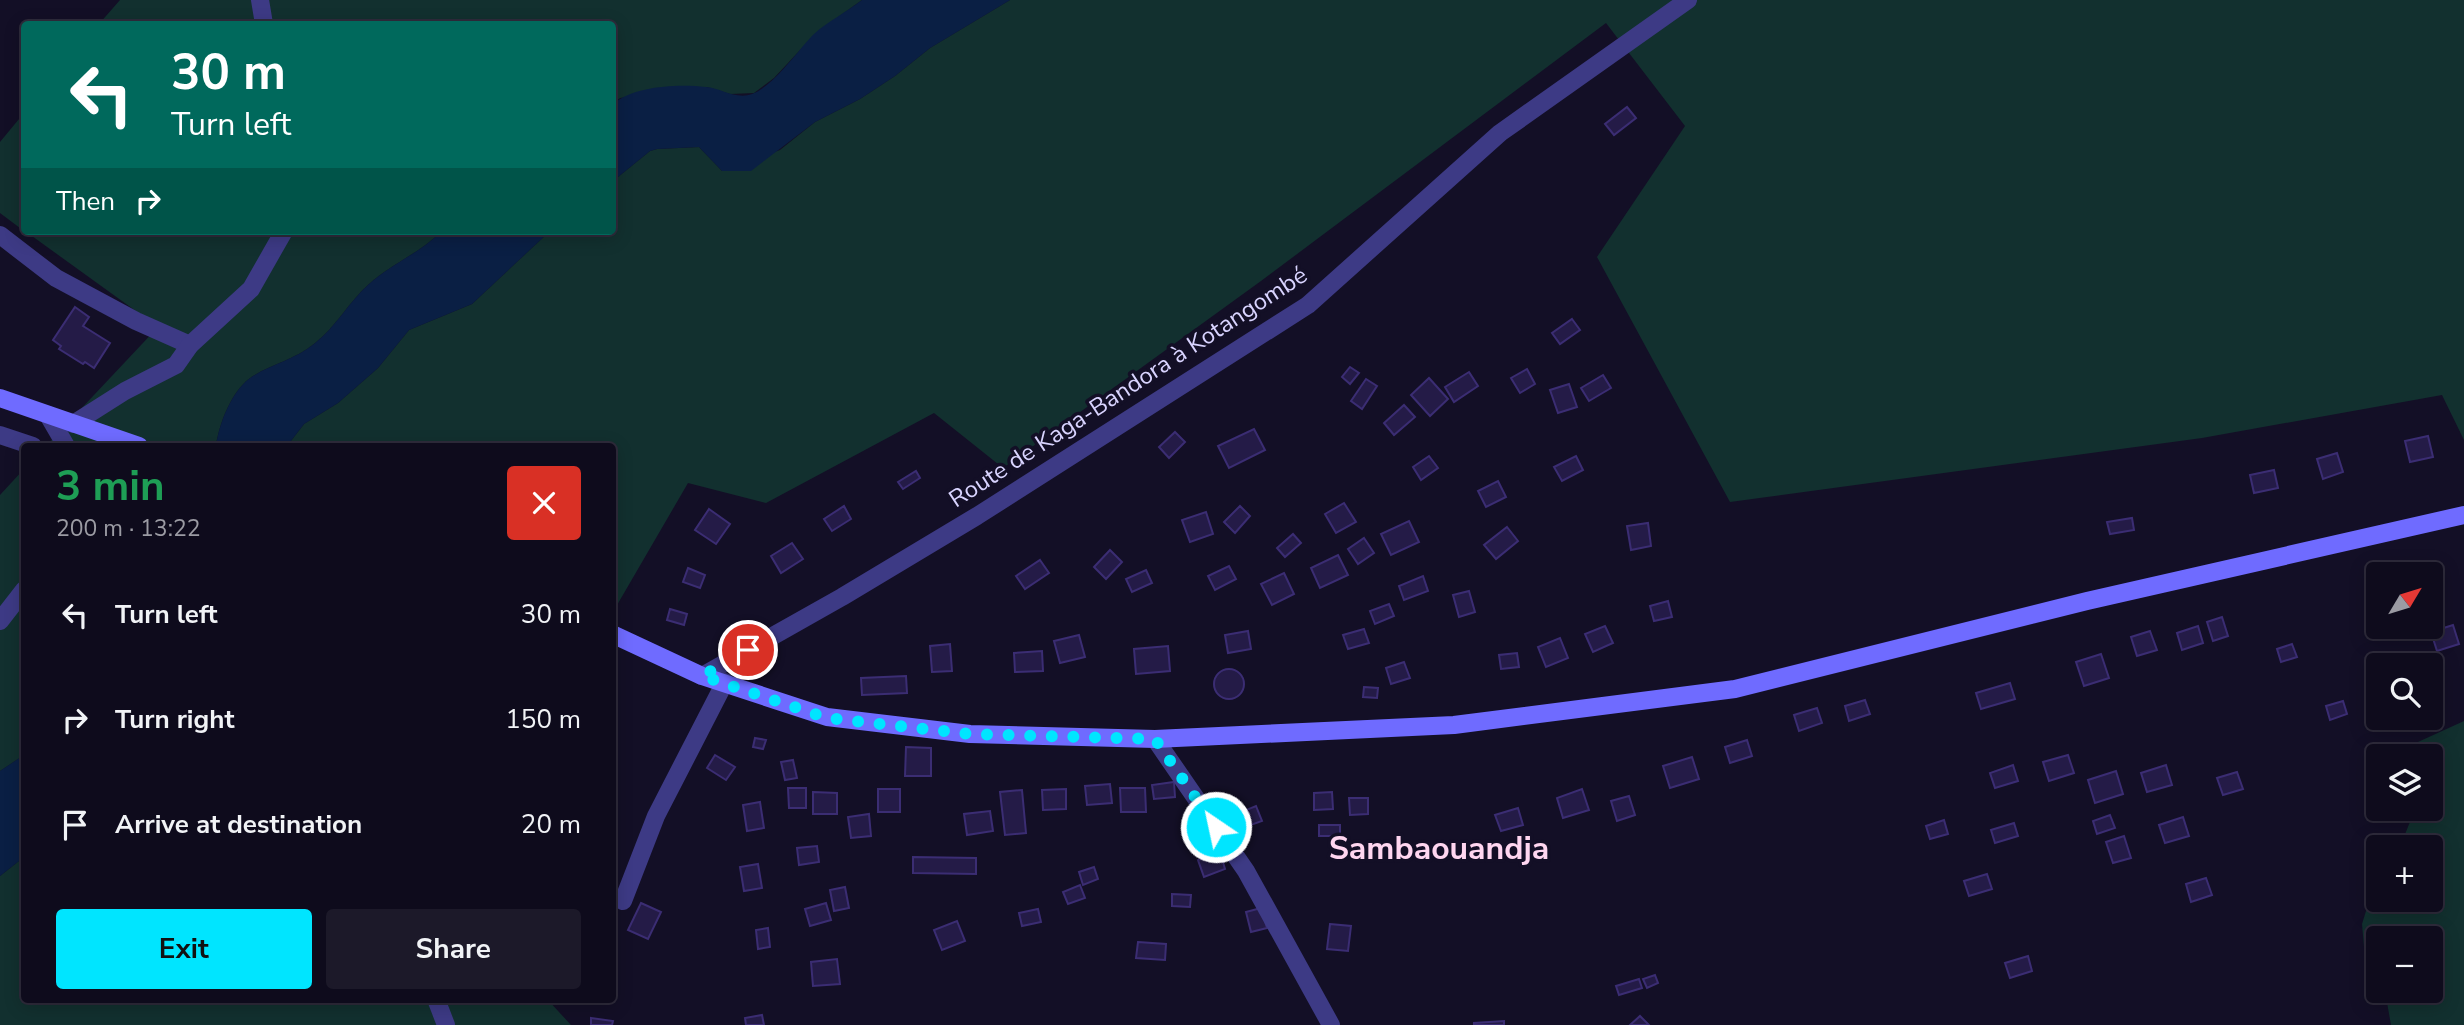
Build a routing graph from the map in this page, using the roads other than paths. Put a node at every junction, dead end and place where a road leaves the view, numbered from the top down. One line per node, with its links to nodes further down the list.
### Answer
1 (260, 0): 3 (street)
2 (1689, 0): 18 (street, Route de Kaga-Bandora à Kotangombé)
3 (264, 21)
4 (0, 235): 6 (street)
5 (282, 235): 6 (street)
6 (190, 345): 9 (street)
7 (0, 398): 8 (main road)
8 (48, 415): 9 (main road); 12 (street)
9 (73, 424): 13 (main road)
10 (0, 435): 11 (street)
11 (24, 443)
12 (60, 443)
13 (130, 443)
14 (2464, 515): 20 (main road)
15 (21, 594): 16 (street)
16 (0, 621)
17 (616, 636): 18 (main road)
18 (702, 676): 19 (main road)
19 (724, 682): 20 (main road); 21 (street)
20 (1155, 739): 24 (street)
21 (623, 901)
22 (438, 1003): 23 (street)
23 (446, 1025)
24 (1331, 1025)

